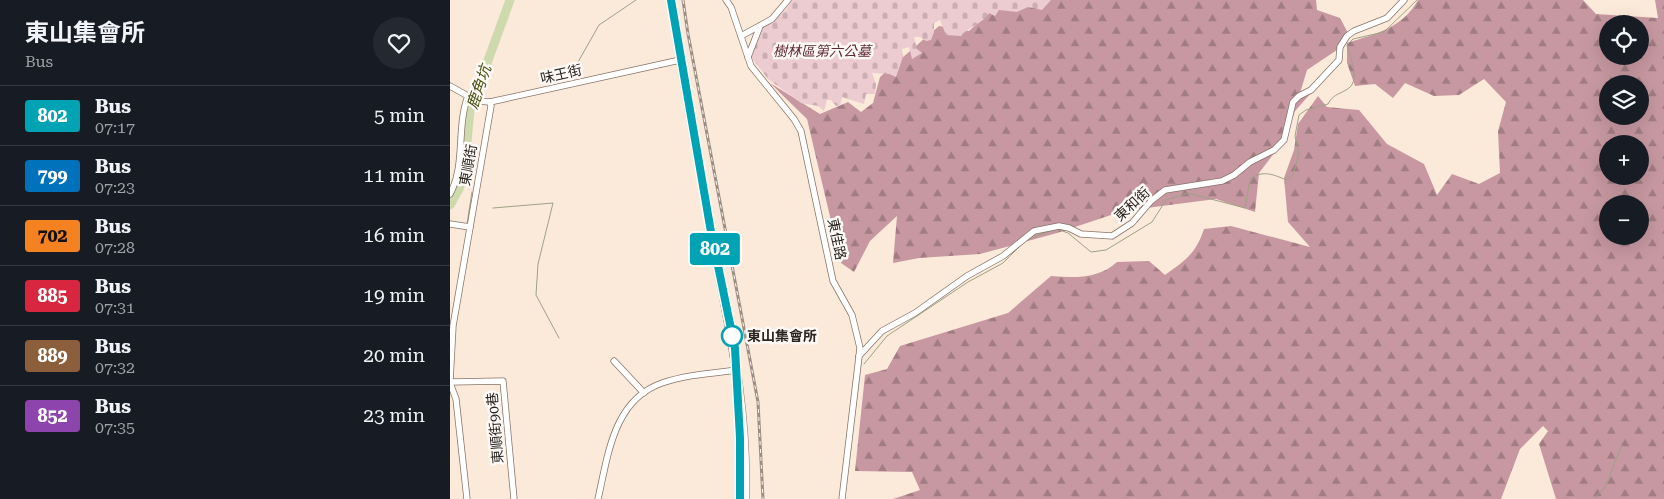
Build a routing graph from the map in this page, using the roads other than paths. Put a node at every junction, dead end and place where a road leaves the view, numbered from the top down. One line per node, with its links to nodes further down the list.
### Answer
1 (671, 0): 8 (main road)
2 (726, 0): 6 (street, 東佳路)
3 (788, 0): 5 (street)
4 (1404, 0): 15 (street, 東和街)
5 (760, 26): 6 (street); 7 (street)
6 (741, 36): 7 (street, 東佳路)
7 (747, 58): 15 (street, 東佳路)
8 (680, 60): 11 (street, 味王街); 17 (main road)
9 (450, 86): 10 (street, 味王街)
10 (468, 96): 11 (street, 味王街); 12 (street)
11 (490, 102): 14 (street, 東順街)
12 (450, 194)
13 (450, 224): 14 (street)
14 (470, 227): 18 (street, 東順街)
15 (859, 356): 25 (street, 東佳路)
16 (614, 361): 19 (street)
17 (738, 370): 19 (street); 23 (main road); 24 (main road)
18 (450, 382): 20 (street, 東順街90巷); 21 (street, 東順街)
19 (644, 393): 22 (street)
20 (514, 497)
21 (467, 499)
22 (598, 499)
23 (740, 499)
24 (744, 499)
25 (842, 499)

